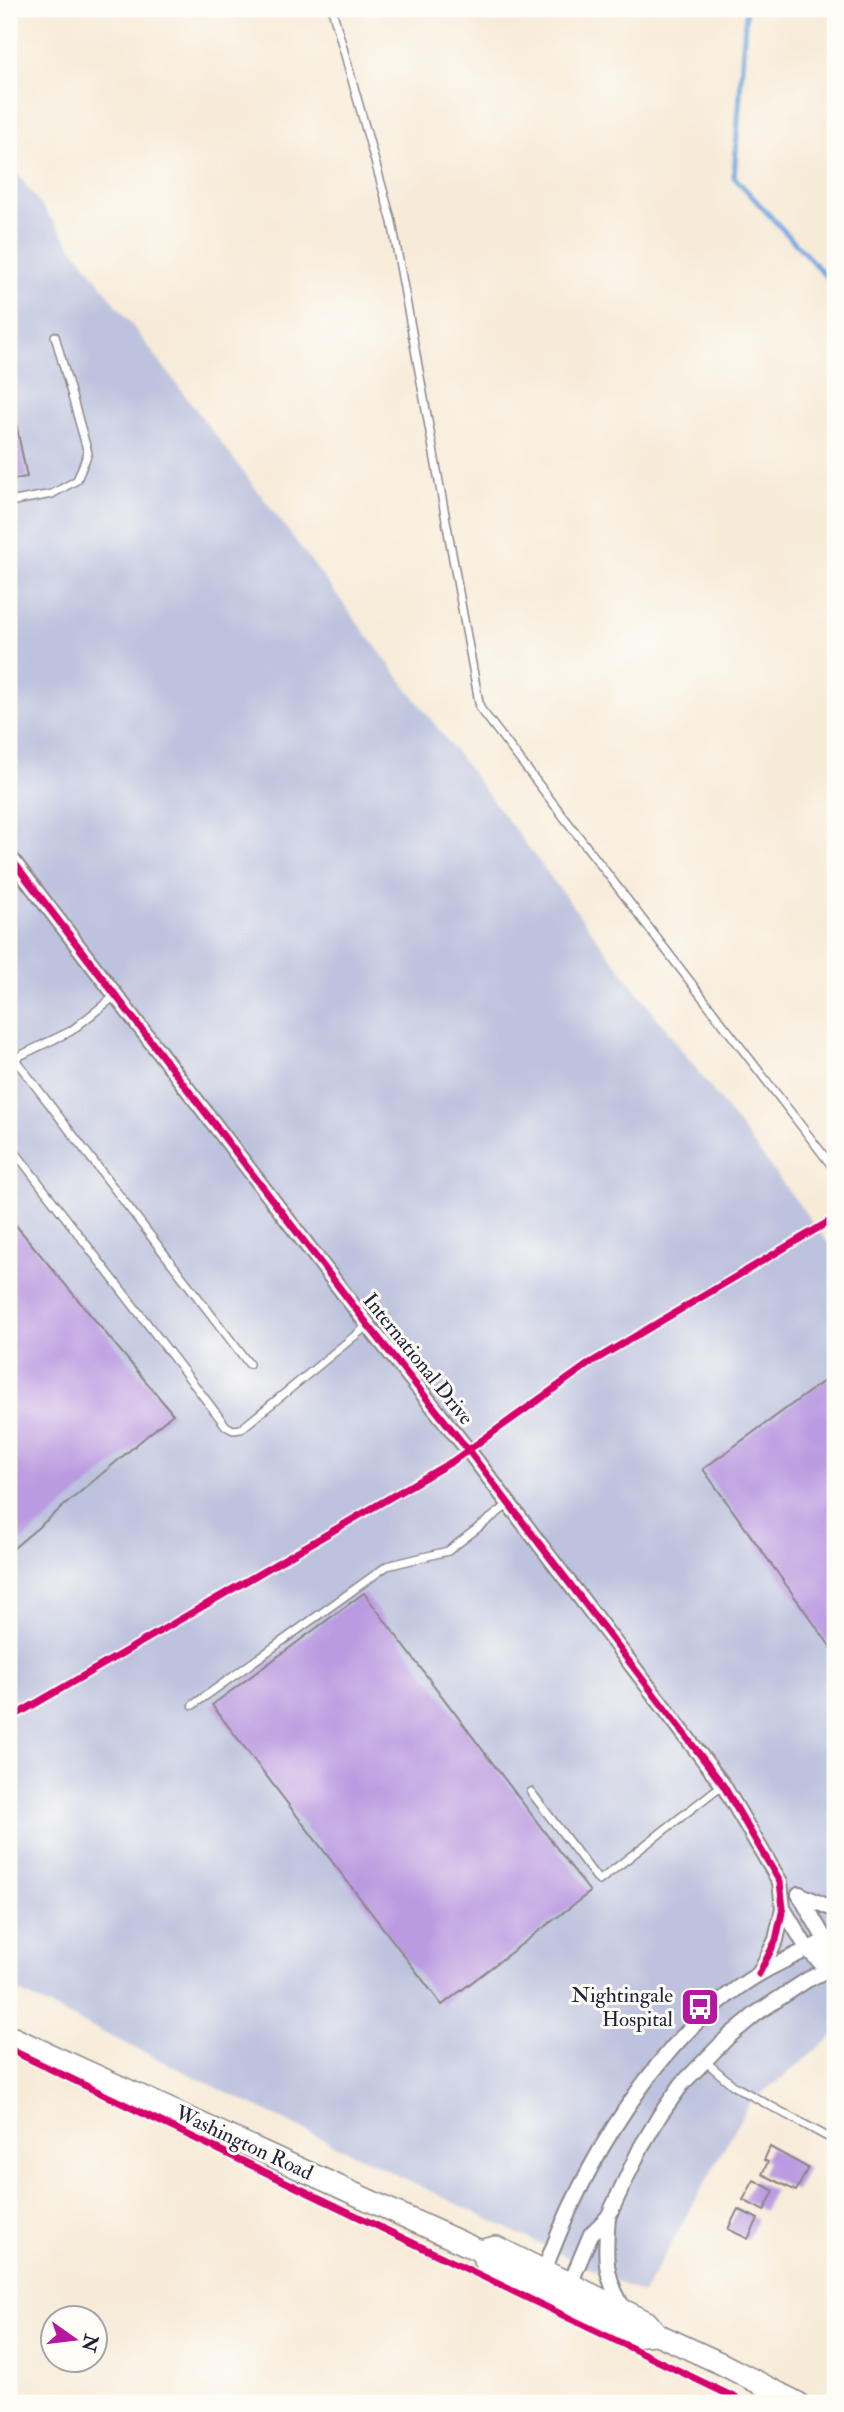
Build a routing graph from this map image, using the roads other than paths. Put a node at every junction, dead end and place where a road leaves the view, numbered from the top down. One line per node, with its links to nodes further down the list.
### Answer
1 (332, 9): 8 (lane)
2 (55, 336): 3 (lane)
3 (9, 502)
4 (9, 856): 5 (street, International Drive)
5 (115, 996): 6 (lane); 9 (street, International Drive)
6 (11, 1060): 10 (lane)
7 (9, 1144): 9 (lane)
8 (835, 1170)
9 (368, 1325): 11 (street, International Drive)
10 (249, 1364)
11 (509, 1503): 12 (lane); 13 (street, International Drive)
12 (193, 1705)
13 (723, 1785): 14 (lane); 15 (street, International Drive)
14 (531, 1792)
15 (780, 1882): 16 (street, International Drive); 17 (street, International Drive)
16 (799, 1894): 18 (street, International Drive); 19 (street, International Drive)
17 (783, 1908): 20 (street, International Drive); 22 (street, International Drive)
18 (835, 1910)
19 (831, 1939): 20 (street, International Drive); 21 (street, International Drive)
20 (808, 1950): 21 (street, International Drive); 22 (street, International Drive)
21 (832, 1968): 24 (street)
22 (759, 1974): 27 (street, International Drive)
23 (9, 2036): 27 (main road, Washington Road)
24 (705, 2060): 25 (lane); 26 (street)
25 (835, 2141)
26 (608, 2217): 28 (street); 29 (street)
27 (541, 2280): 28 (main road, Washington Road)
28 (567, 2292): 29 (main road, Washington Road); 30 (main road, Washington Road)
29 (626, 2312): 30 (main road, Washington Road)
30 (657, 2334): 31 (main road, Washington Road)
31 (798, 2403)

